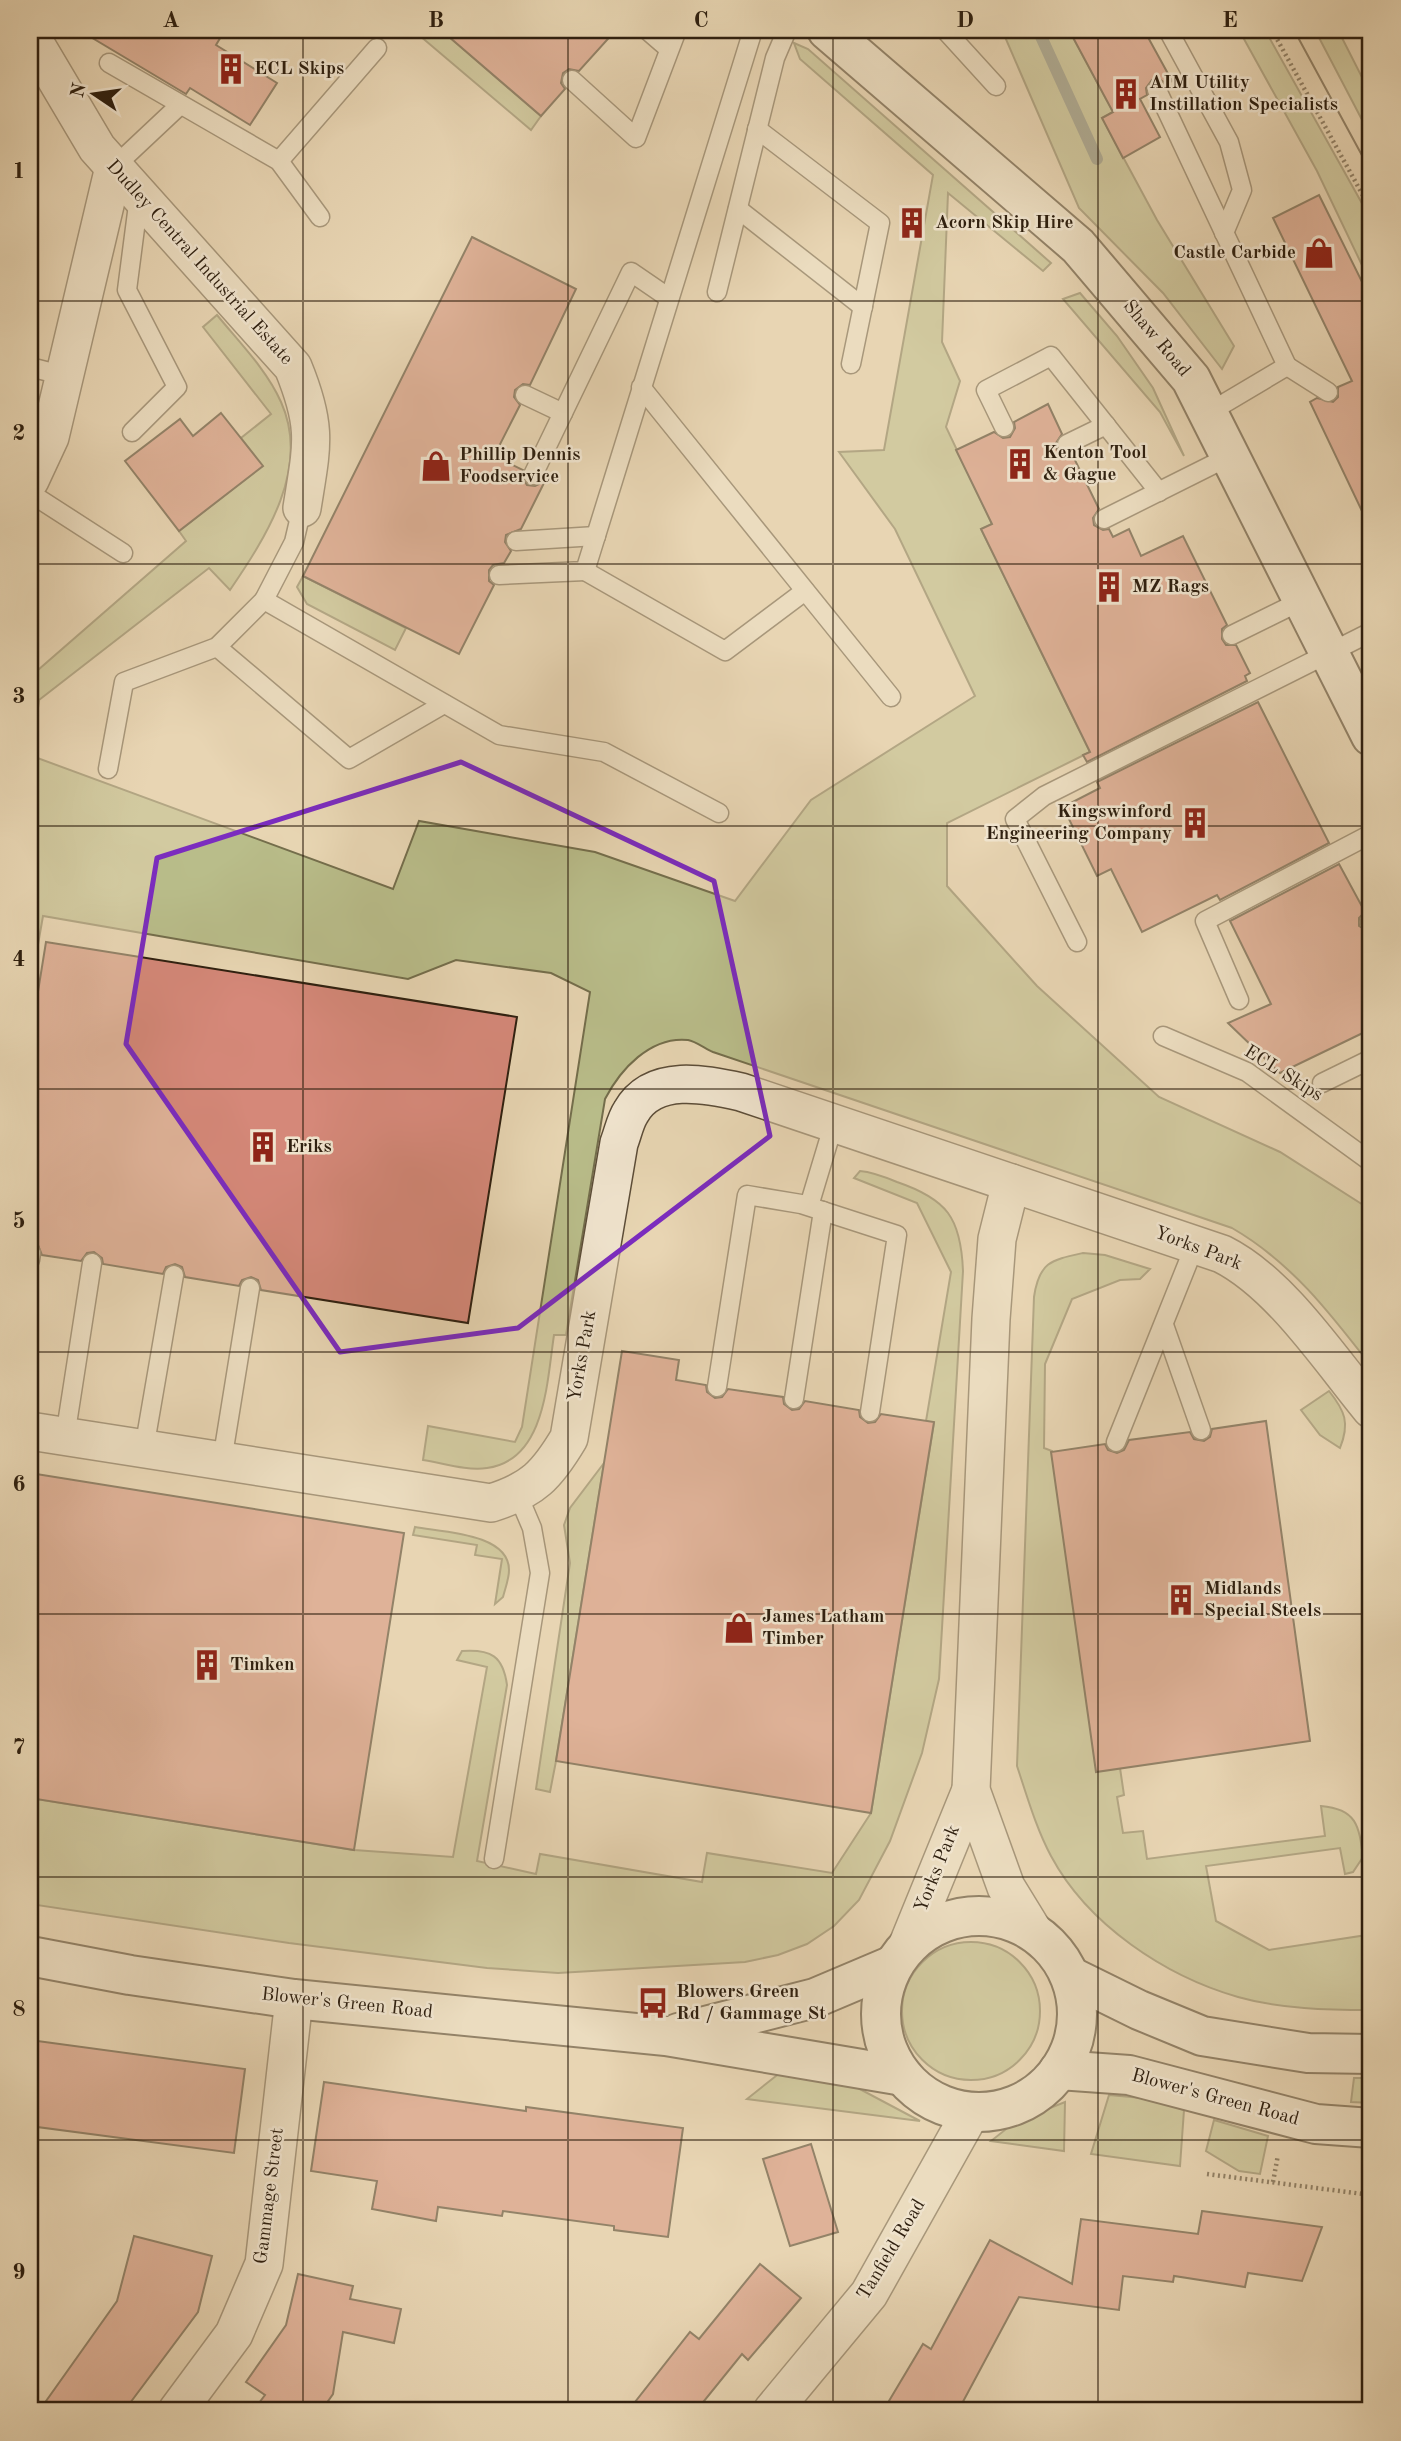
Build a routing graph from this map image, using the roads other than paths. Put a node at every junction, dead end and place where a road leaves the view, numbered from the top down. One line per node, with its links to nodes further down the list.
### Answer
1 (647, 30): 10 (lane)
2 (677, 30): 10 (lane)
3 (753, 30): 24 (lane)
4 (786, 30): 16 (lane)
5 (827, 30): 34 (main road, Shaw Road)
6 (945, 30): 13 (lane)
7 (1168, 30): 22 (lane)
8 (30, 35): 18 (street, Dudley Central Industrial Estate)
9 (377, 48): 17 (lane)
10 (669, 49): 12 (lane)
11 (109, 63): 15 (lane)
12 (572, 80)
13 (996, 86)
14 (1157, 90): 22 (lane)
15 (180, 105): 17 (lane); 18 (lane)
16 (757, 129): 20 (lane); 25 (lane)
17 (279, 161): 21 (lane)
18 (114, 167): 19 (street, Dudley Central Industrial Estate); 29 (street)
19 (139, 195): 37 (lane); 44 (street, Dudley Central Industrial Estate)
20 (738, 209): 23 (lane); 25 (lane)
21 (320, 217)
22 (1224, 233): 27 (lane)
23 (717, 292)
24 (669, 298): 30 (lane); 33 (lane)
25 (863, 307): 26 (lane)
26 (851, 364)
27 (1287, 366): 31 (lane); 34 (lane)
28 (30, 367): 29 (lane)
29 (65, 376): 41 (street)
30 (641, 387): 46 (lane); 51 (lane)
31 (1328, 393)
32 (525, 395): 33 (lane)
33 (563, 413): 40 (lane)
34 (1208, 413): 39 (main road, Shaw Road)
35 (1106, 425): 36 (lane); 38 (lane); 42 (lane)
36 (1004, 427)
37 (132, 432)
38 (1067, 444)
39 (1230, 456): 42 (lane); 53 (main road, Shaw Road)
40 (533, 475)
41 (30, 480)
42 (1159, 492): 45 (lane)
43 (30, 493): 48 (lane)
44 (302, 508): 52 (lane)
45 (1104, 519)
46 (596, 536): 47 (lane); 49 (lane)
47 (516, 541)
48 (123, 553)
49 (585, 572): 50 (lane); 51 (lane)
50 (499, 575)
51 (805, 591): 58 (lane)
52 (264, 600): 56 (lane); 59 (lane)
53 (1303, 600): 55 (lane); 57 (main road, Shaw Road)
54 (1371, 632): 57 (lane)
55 (1232, 635)
56 (217, 647): 59 (lane); 61 (lane)
57 (1329, 653): 60 (main road, Shaw Road); 64 (lane)
58 (891, 697)
59 (444, 704): 62 (lane)
60 (1371, 736)
61 (108, 769)
62 (719, 813)
63 (1371, 834): 65 (lane)
64 (1077, 942)
65 (1239, 1000)
66 (1163, 1036): 70 (lane, ECL Skips)
67 (1371, 1059): 68 (lane)
68 (1322, 1083)
69 (834, 1123): 71 (street, Yorks Park); 72 (lane); 88 (street, Yorks Park)
70 (1371, 1162)
71 (1012, 1183): 73 (street, Yorks Park); 89 (street, Yorks Park)
72 (816, 1209): 78 (lane); 79 (lane); 81 (lane)
73 (1195, 1245): 77 (lane); 80 (street, Yorks Park)
74 (92, 1263): 84 (lane)
75 (174, 1275): 86 (lane)
76 (250, 1288): 87 (lane)
77 (1164, 1325): 82 (lane); 85 (lane)
78 (717, 1387)
79 (794, 1399)
80 (1371, 1409)
81 (870, 1412)
82 (1201, 1430)
83 (30, 1431): 84 (street, Yorks Park)
84 (65, 1437): 86 (street, Yorks Park)
85 (1116, 1442)
86 (144, 1450): 87 (street, Yorks Park)
87 (222, 1461): 88 (street, Yorks Park)
88 (517, 1495): 90 (lane)
89 (971, 1790): 91 (street, Yorks Park); 93 (street, Yorks Park)
90 (494, 1859)
91 (1033, 1931): 93 (main road, Blower's Green Road); 96 (main road, Blower's Green Road)
92 (30, 1956): 95 (main road, Blower's Green Road)
93 (899, 1957): 98 (main road, Blower's Green Road); 101 (main road, Blower's Green Road)
94 (30, 1971): 95 (main road)
95 (130, 1975): 97 (main road, Blower's Green Road)
96 (1070, 1976): 99 (main road, Blower's Green Road); 100 (main road, Blower's Green Road)
97 (294, 1999): 98 (main road, Blower's Green Road); 104 (street, Gammage Street)
98 (666, 2036): 101 (main road, Blower's Green Road)
99 (1371, 2054)
100 (1059, 2070): 102 (main road, Blower's Green Road); 103 (main road, Blower's Green Road)
101 (903, 2076): 102 (main road, Blower's Green Road)
102 (971, 2112): 105 (street, Tanfield Road)
103 (1371, 2129)
104 (177, 2411)
105 (772, 2411)

